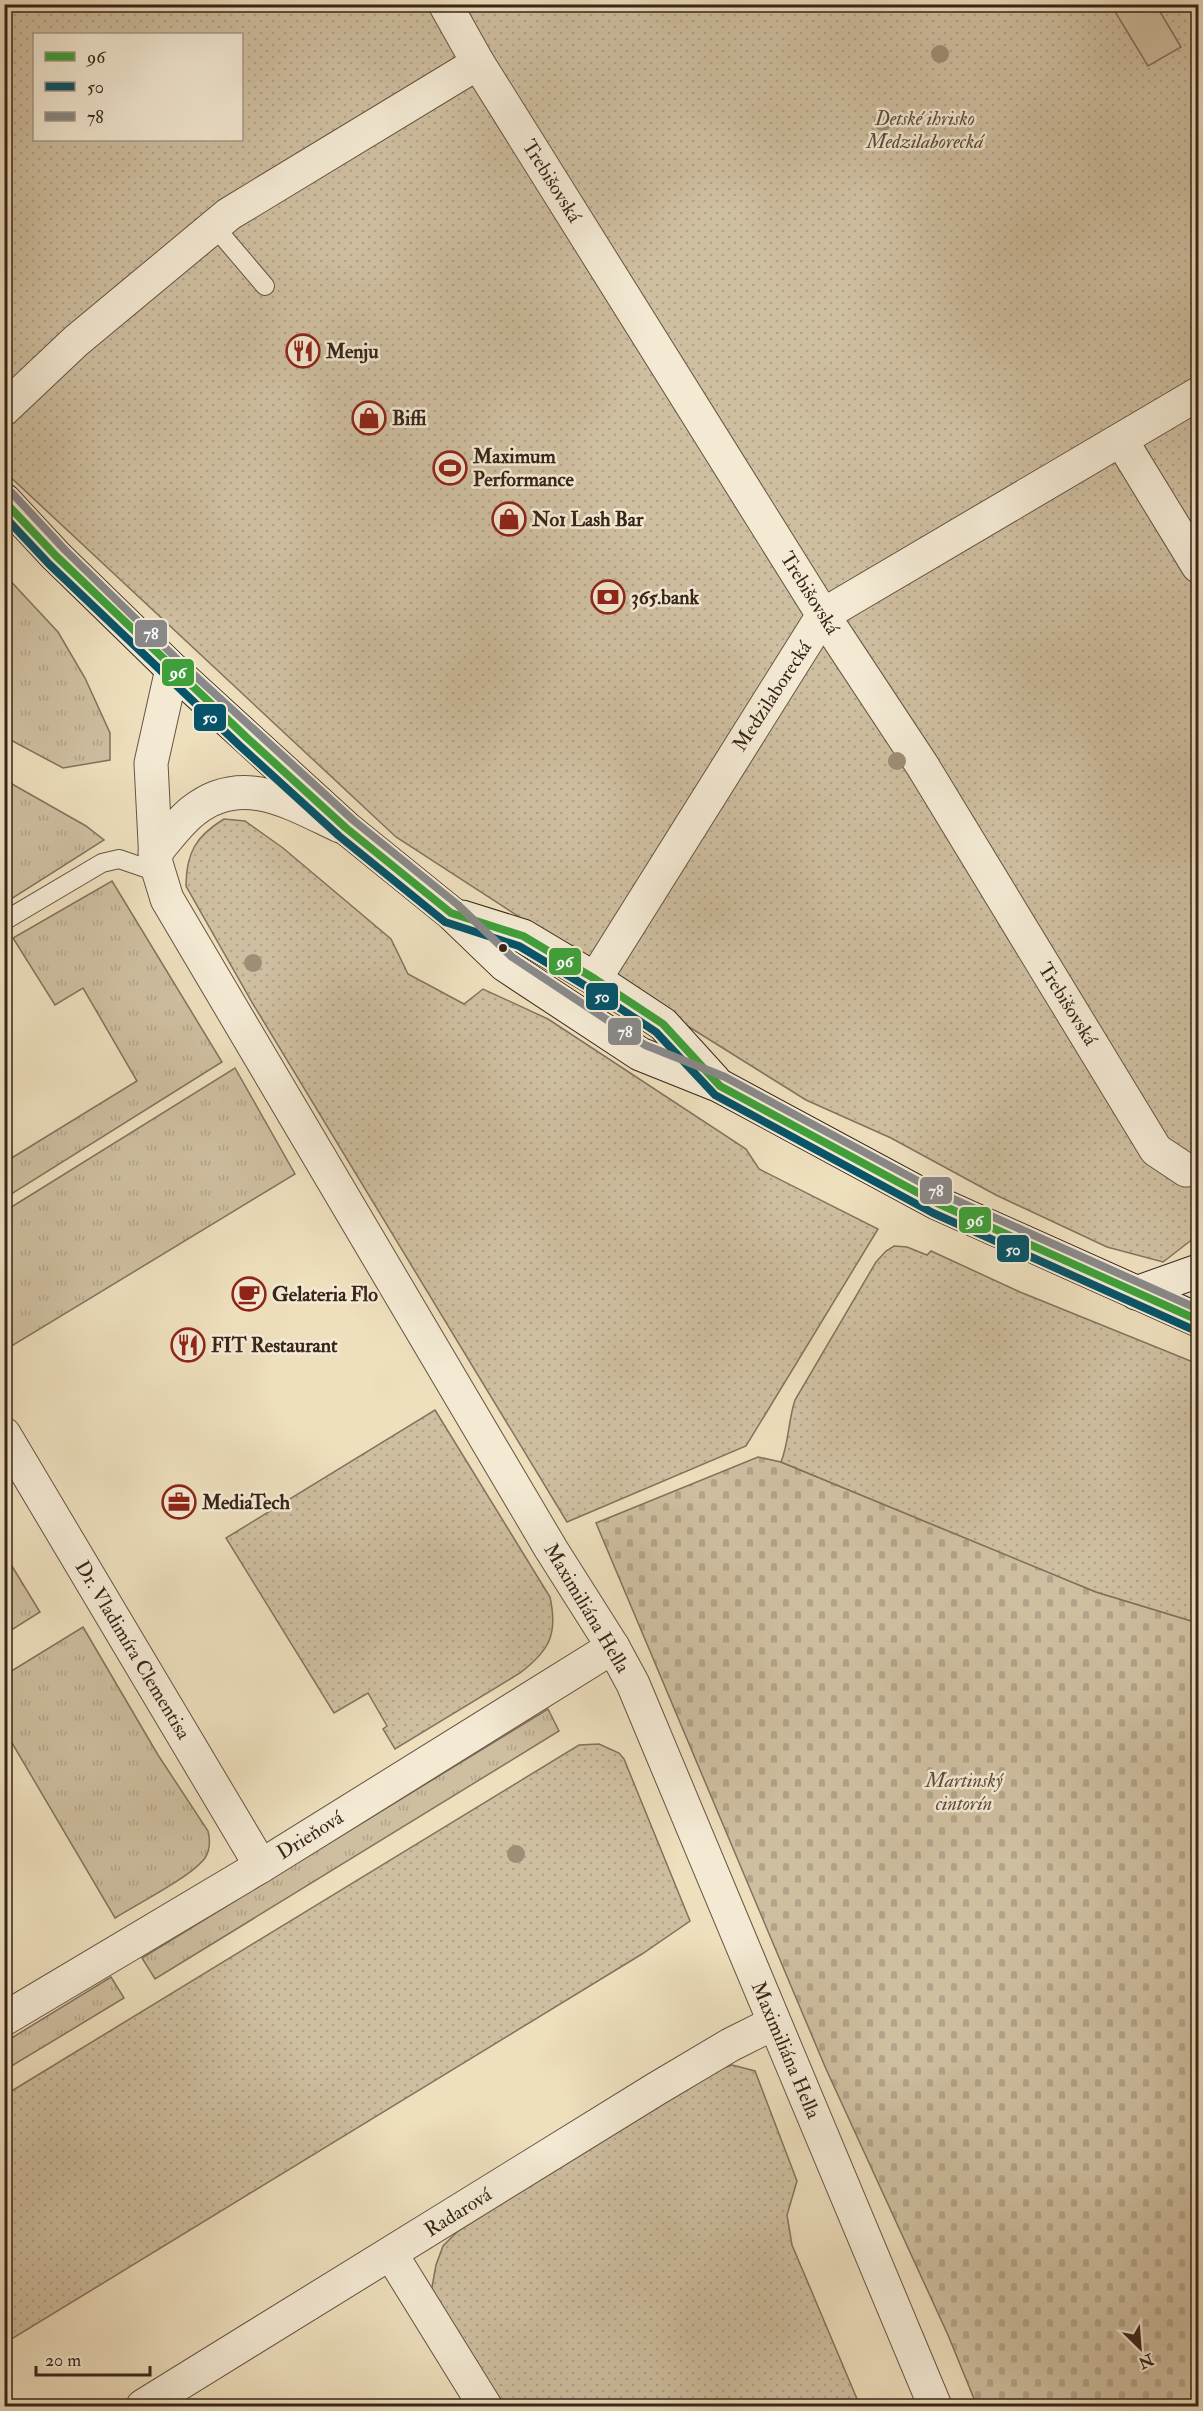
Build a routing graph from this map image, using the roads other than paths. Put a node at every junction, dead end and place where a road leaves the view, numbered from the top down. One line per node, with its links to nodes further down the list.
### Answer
1 (445, 4): 2 (street, Trebišovská)
2 (478, 63): 3 (street); 10 (street, Trebišovská)
3 (214, 226): 4 (lane); 6 (street)
4 (265, 286)
5 (1198, 394): 7 (street, Medzilaborecká)
6 (4, 409)
7 (1121, 440): 9 (street); 10 (street, Medzilaborecká)
8 (4, 500): 11 (street)
9 (1198, 566)
10 (824, 615): 16 (street, Medzilaborecká); 18 (street, Trebišovská)
11 (172, 669): 12 (street); 13 (street, Maximiliána Hella)
12 (346, 828): 13 (street); 14 (street)
13 (156, 862): 15 (lane); 23 (street, Maximiliána Hella)
14 (451, 913): 16 (street); 17 (street)
15 (4, 921)
16 (595, 979): 17 (street)
17 (720, 1086): 20 (street)
18 (1192, 1166)
19 (1198, 1271): 20 (street)
20 (1136, 1293): 21 (street)
21 (1198, 1320)
22 (4, 1434): 24 (street, Dr. Vladimíra Clementisa)
23 (614, 1647): 24 (street, Drieňová); 26 (street, Maximiliána Hella)
24 (261, 1866): 25 (street, Drieňová)
25 (4, 2019)
26 (774, 2023): 27 (street, Radarová); 30 (street, Maximiliána Hella)
27 (391, 2254): 28 (street, Radarová); 29 (street)
28 (143, 2406)
29 (485, 2406)
30 (935, 2406)

